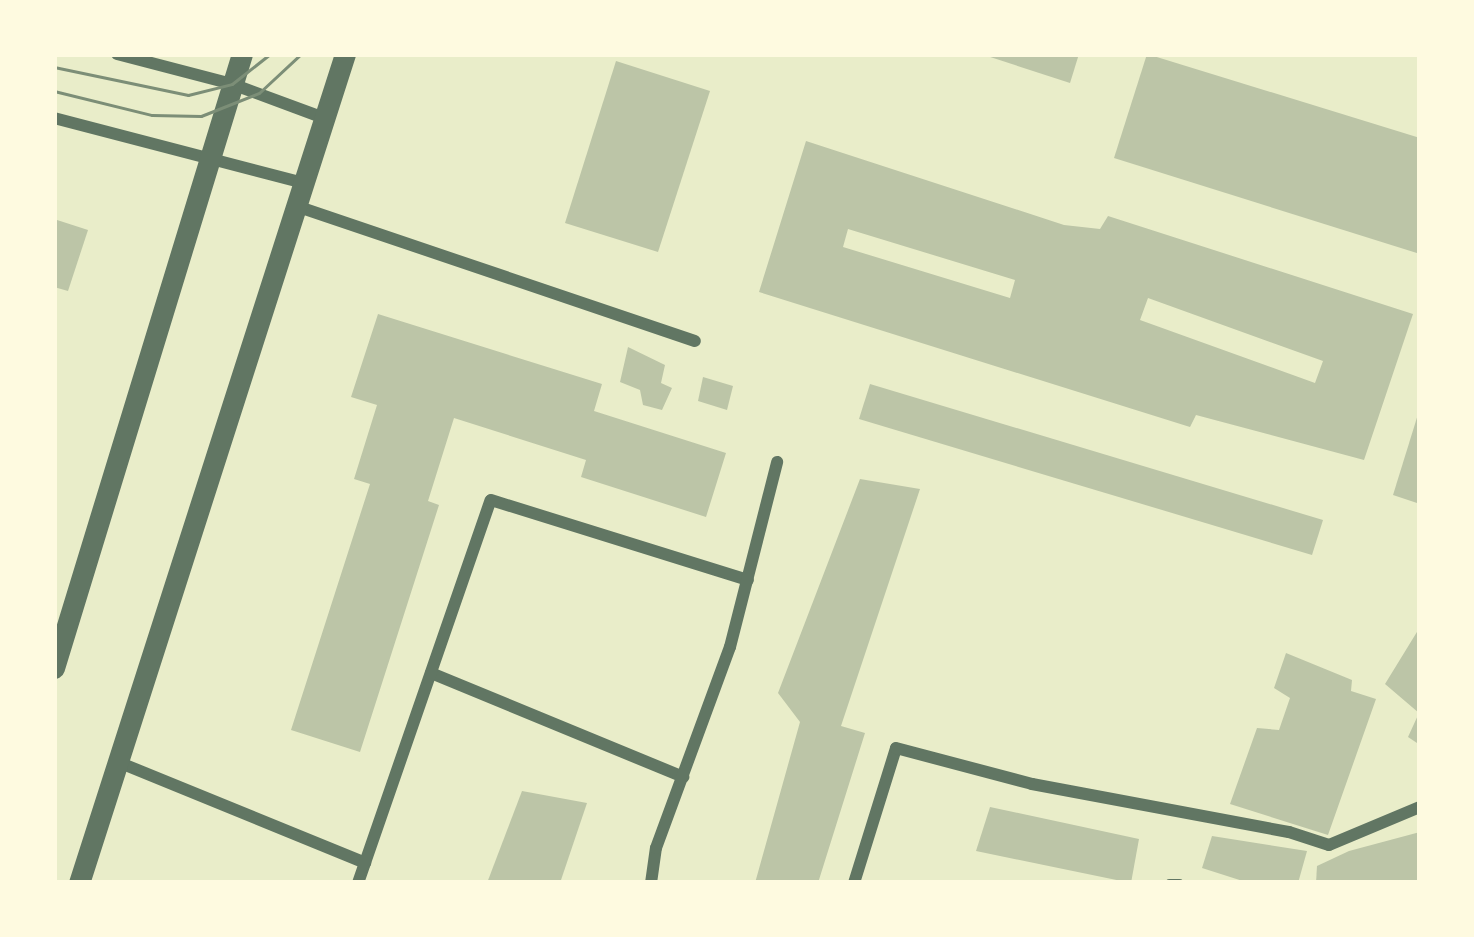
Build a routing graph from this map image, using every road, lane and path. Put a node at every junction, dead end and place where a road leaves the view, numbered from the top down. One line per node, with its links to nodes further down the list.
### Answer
1 (117, 54): 4 (street)
2 (242, 54): 4 (street)
3 (345, 54): 6 (street)
4 (232, 84): 6 (street); 7 (street)
5 (54, 118): 7 (street)
6 (325, 118): 8 (street)
7 (211, 158): 8 (street); 13 (street)
8 (304, 183): 9 (street)
9 (296, 206): 10 (street); 15 (street)
10 (695, 341)
11 (777, 462): 12 (street)
12 (748, 580): 14 (street); 16 (street)
13 (54, 668)
14 (431, 673): 16 (street); 18 (street)
15 (118, 762): 18 (street); 19 (street)
16 (683, 777): 21 (street)
17 (1420, 807): 22 (street)
18 (365, 863): 20 (street)
19 (79, 883)
20 (358, 883)
21 (651, 883)
22 (854, 883)
23 (1169, 883): 24 (lane)
24 (1179, 883)

